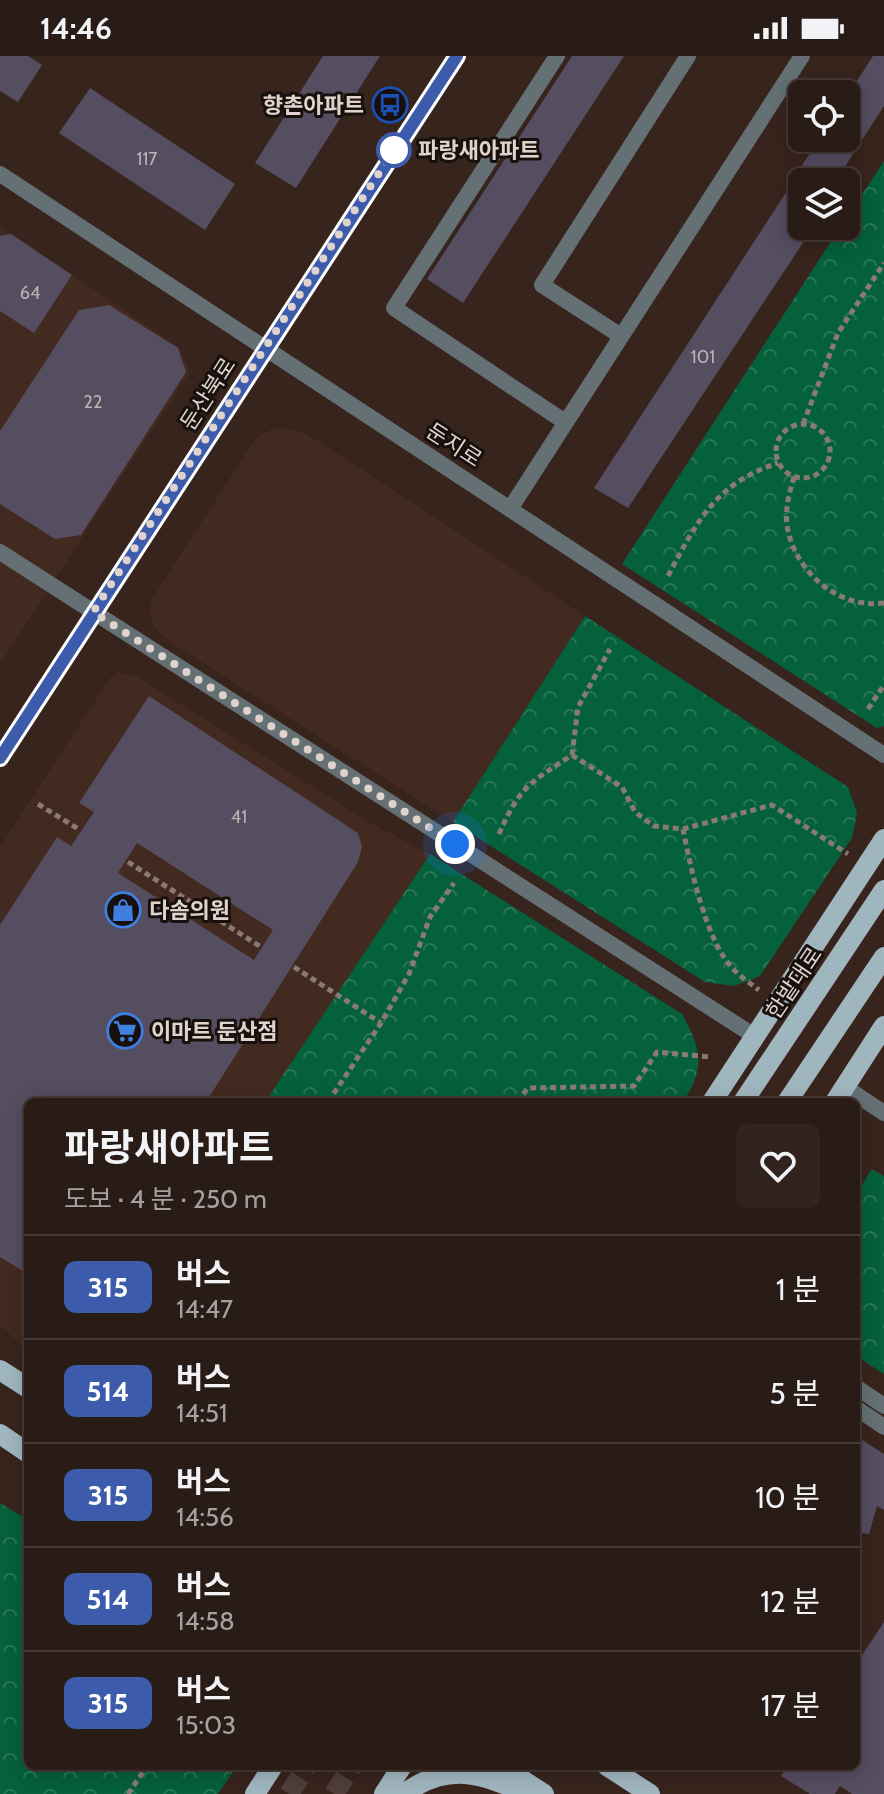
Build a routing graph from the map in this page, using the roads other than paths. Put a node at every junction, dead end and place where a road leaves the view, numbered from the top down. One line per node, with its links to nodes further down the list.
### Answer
1 (457, 56): 7 (street, 둔산북로)
2 (557, 56): 8 (street)
3 (688, 56): 6 (street)
4 (802, 56): 6 (street)
5 (0, 174): 7 (street, 둔지로)
6 (621, 336): 8 (street)
7 (265, 347): 9 (street, 둔지로); 11 (street, 둔산북로)
8 (565, 422): 9 (street)
9 (510, 509): 12 (street, 둔지로)
10 (0, 552): 11 (street)
11 (93, 612): 13 (street, 둔산북로); 18 (street)
12 (884, 755)
13 (0, 759)
14 (884, 839): 18 (main road)
15 (884, 890): 21 (main road, 한밭대로)
16 (884, 957): 22 (main road)
17 (884, 1026): 19 (main road)
18 (756, 1037): 20 (main road)
19 (840, 1094)
20 (715, 1098)
21 (746, 1098)
22 (790, 1098)
23 (860, 1103): 24 (street)
24 (884, 1113)
25 (0, 1370): 26 (main road)
26 (24, 1385)
27 (860, 1390): 28 (street)
28 (884, 1406)
29 (860, 1411): 30 (street)
30 (884, 1427)
31 (0, 1434): 32 (main road)
32 (24, 1450)
33 (270, 1770): 37 (main road)
34 (399, 1770): 38 (main road)
35 (507, 1770): 41 (main road)
36 (614, 1770): 42 (main road)
37 (255, 1794)
38 (384, 1794)
39 (404, 1794): 40 (main road)
40 (529, 1794)
41 (544, 1794)
42 (650, 1794)

